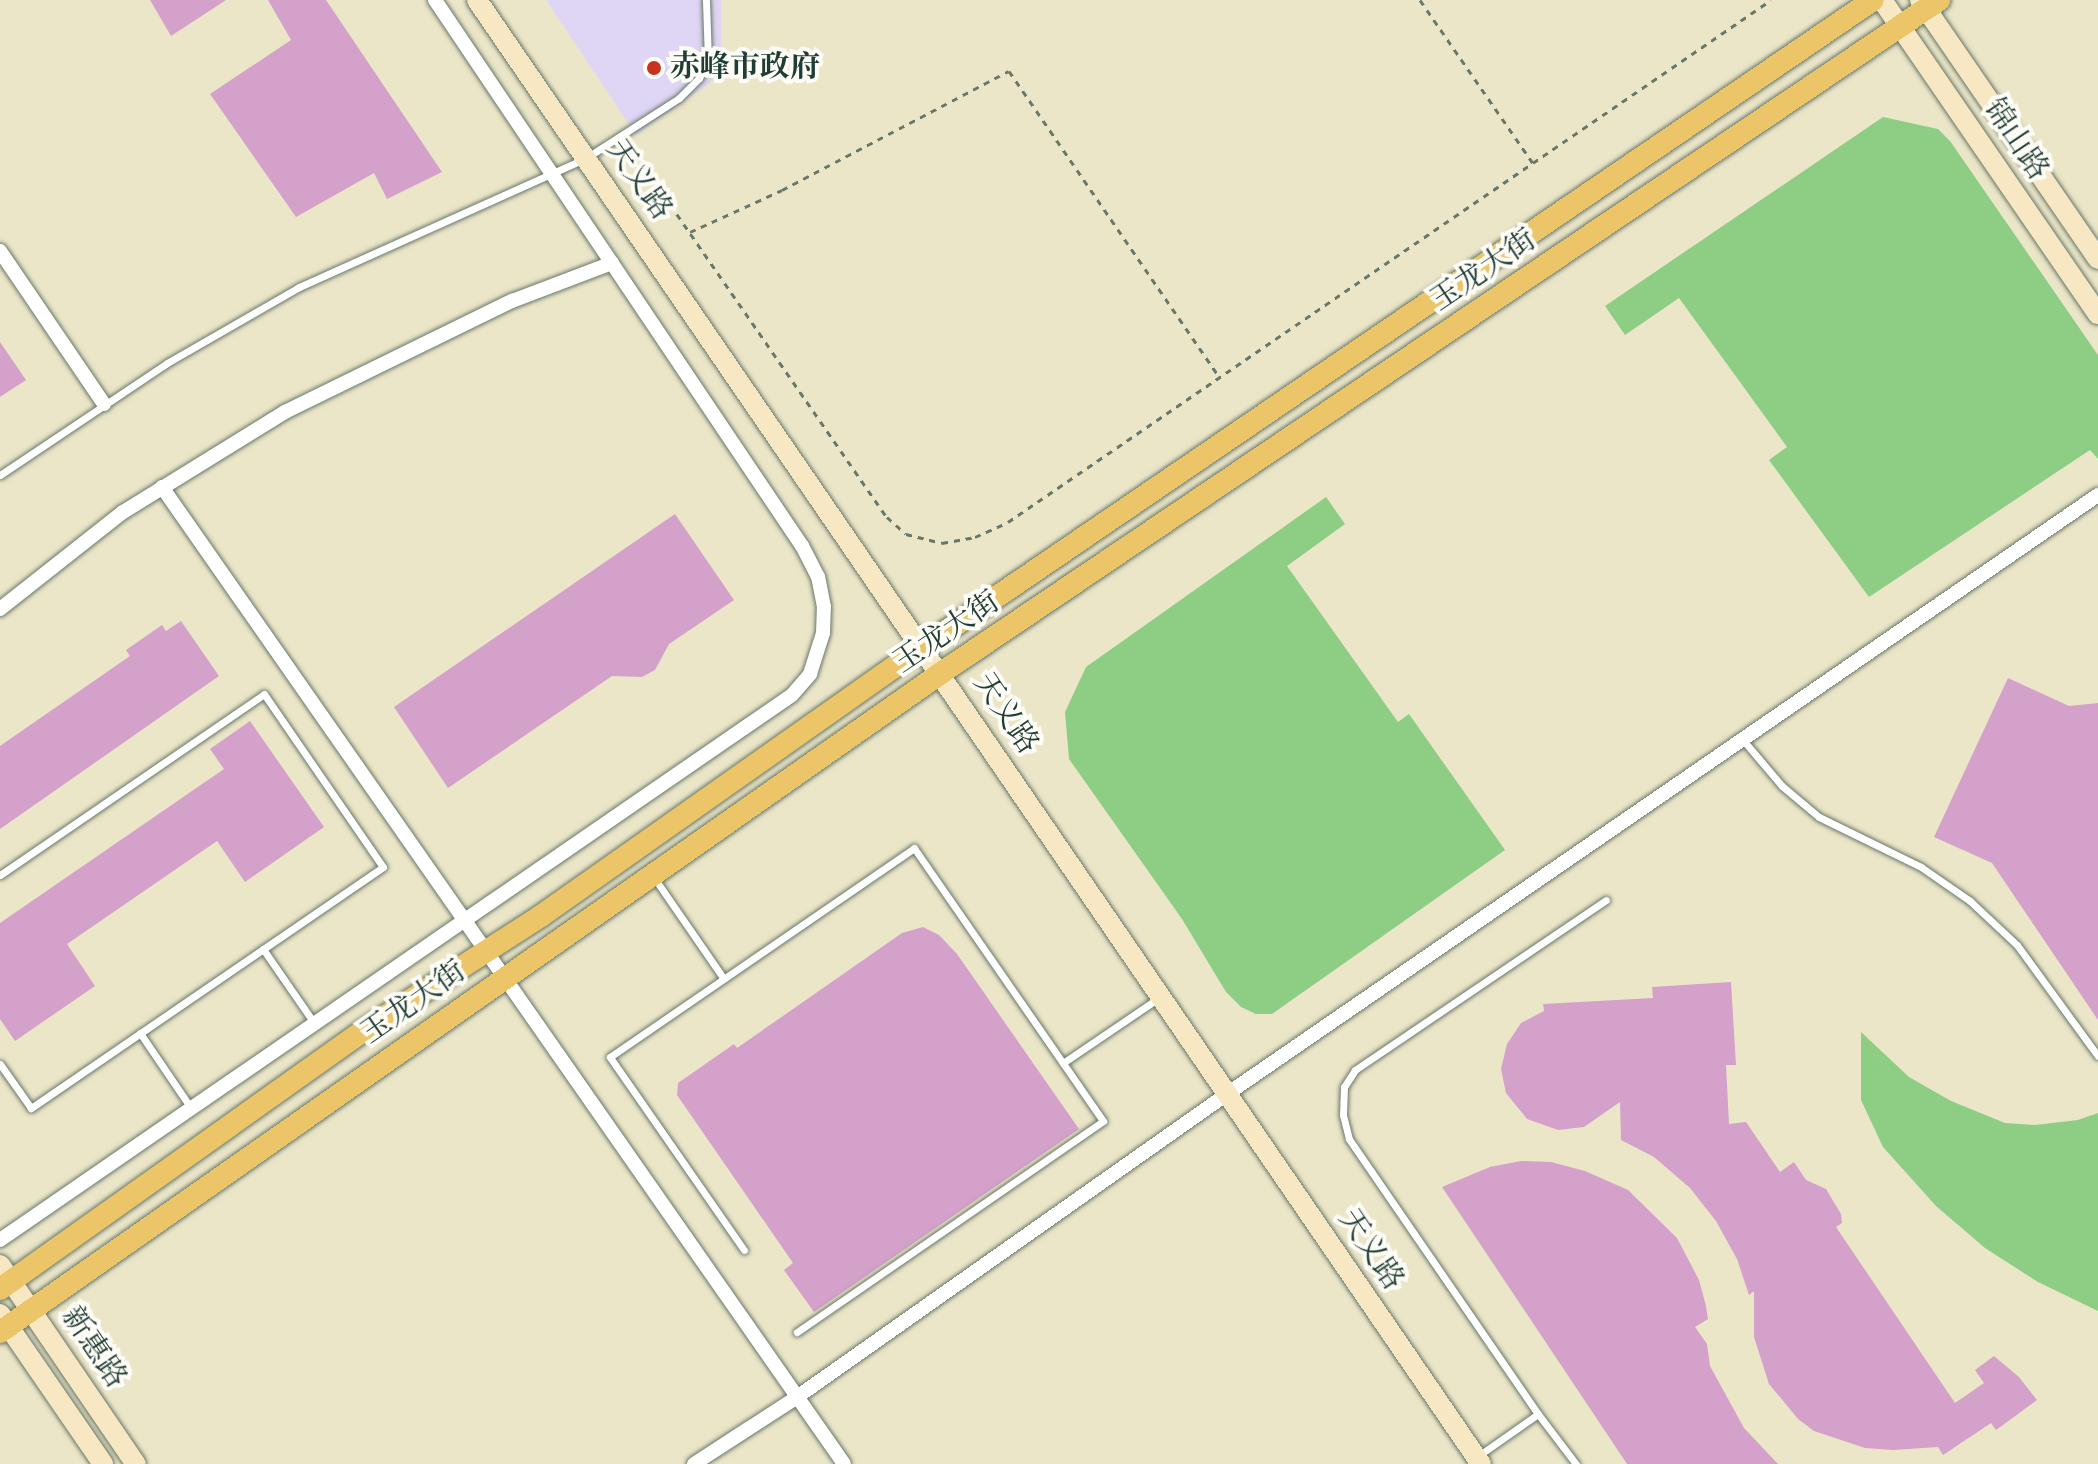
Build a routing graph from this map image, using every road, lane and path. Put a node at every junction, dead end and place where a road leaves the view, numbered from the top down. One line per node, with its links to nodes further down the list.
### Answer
1 (435, 0): 13 (street)
2 (477, 0): 11 (main road, 天义路)
3 (706, 0): 10 (lane)
4 (1420, 0): 12 (path)
5 (1771, 0): 12 (path)
6 (1873, 0): 25 (main road, 玉龙大街)
7 (1882, 0): 9 (main road, 锦山路)
8 (1928, 3): 9 (main road, 玉龙大街); 16 (main road, 锦山路)
9 (1900, 26): 18 (main road, 锦山路); 26 (main road, 玉龙大街)
10 (622, 135): 11 (lane); 14 (path)
11 (586, 158): 13 (lane); 25 (main road, 天义路)
12 (1533, 163): 19 (path)
13 (551, 173): 17 (street); 20 (lane)
14 (690, 232): 19 (path); 19 (path)
15 (0, 251): 20 (street)
16 (2098, 259)
17 (612, 263): 22 (street); 31 (street)
18 (2098, 314)
19 (1220, 377)
20 (104, 404): 21 (lane)
21 (0, 475)
22 (162, 487): 24 (street); 31 (street)
23 (2098, 495): 27 (street)
24 (0, 609)
25 (923, 647): 26 (main road, 天义路); 33 (main road, 玉龙大街)
26 (941, 673): 28 (main road, 玉龙大街); 36 (main road, 天义路)
27 (1743, 740): 39 (lane); 42 (street)
28 (652, 874): 34 (main road, 玉龙大街); 35 (lane)
29 (0, 875): 32 (lane)
30 (1606, 900): 51 (lane)
31 (466, 919): 33 (street); 37 (street)
32 (263, 949): 37 (lane); 38 (lane)
33 (488, 950): 34 (street); 46 (main road, 玉龙大街)
34 (504, 976): 47 (main road, 玉龙大街); 50 (street)
35 (724, 979): 40 (lane); 45 (lane)
36 (1161, 996): 40 (lane); 42 (main road, 天义路)
37 (314, 1023): 43 (street)
38 (140, 1033): 41 (lane); 43 (lane)
39 (2098, 1056)
40 (1063, 1063): 49 (lane)
41 (0, 1064)
42 (1227, 1094): 50 (street); 52 (main road, 天义路)
43 (191, 1108): 44 (street)
44 (0, 1240)
45 (744, 1250)
46 (4, 1279): 47 (main road, 新惠路)
47 (31, 1311): 48 (main road, 玉龙大街); 54 (main road, 新惠路)
48 (3, 1324): 53 (main road, 新惠路)
49 (797, 1332)
50 (797, 1397): 55 (street); 56 (street)
51 (1538, 1414): 52 (lane); 57 (lane)
52 (1479, 1461)
53 (103, 1464)
54 (136, 1464)
55 (694, 1464)
56 (844, 1464)
57 (1576, 1464)

